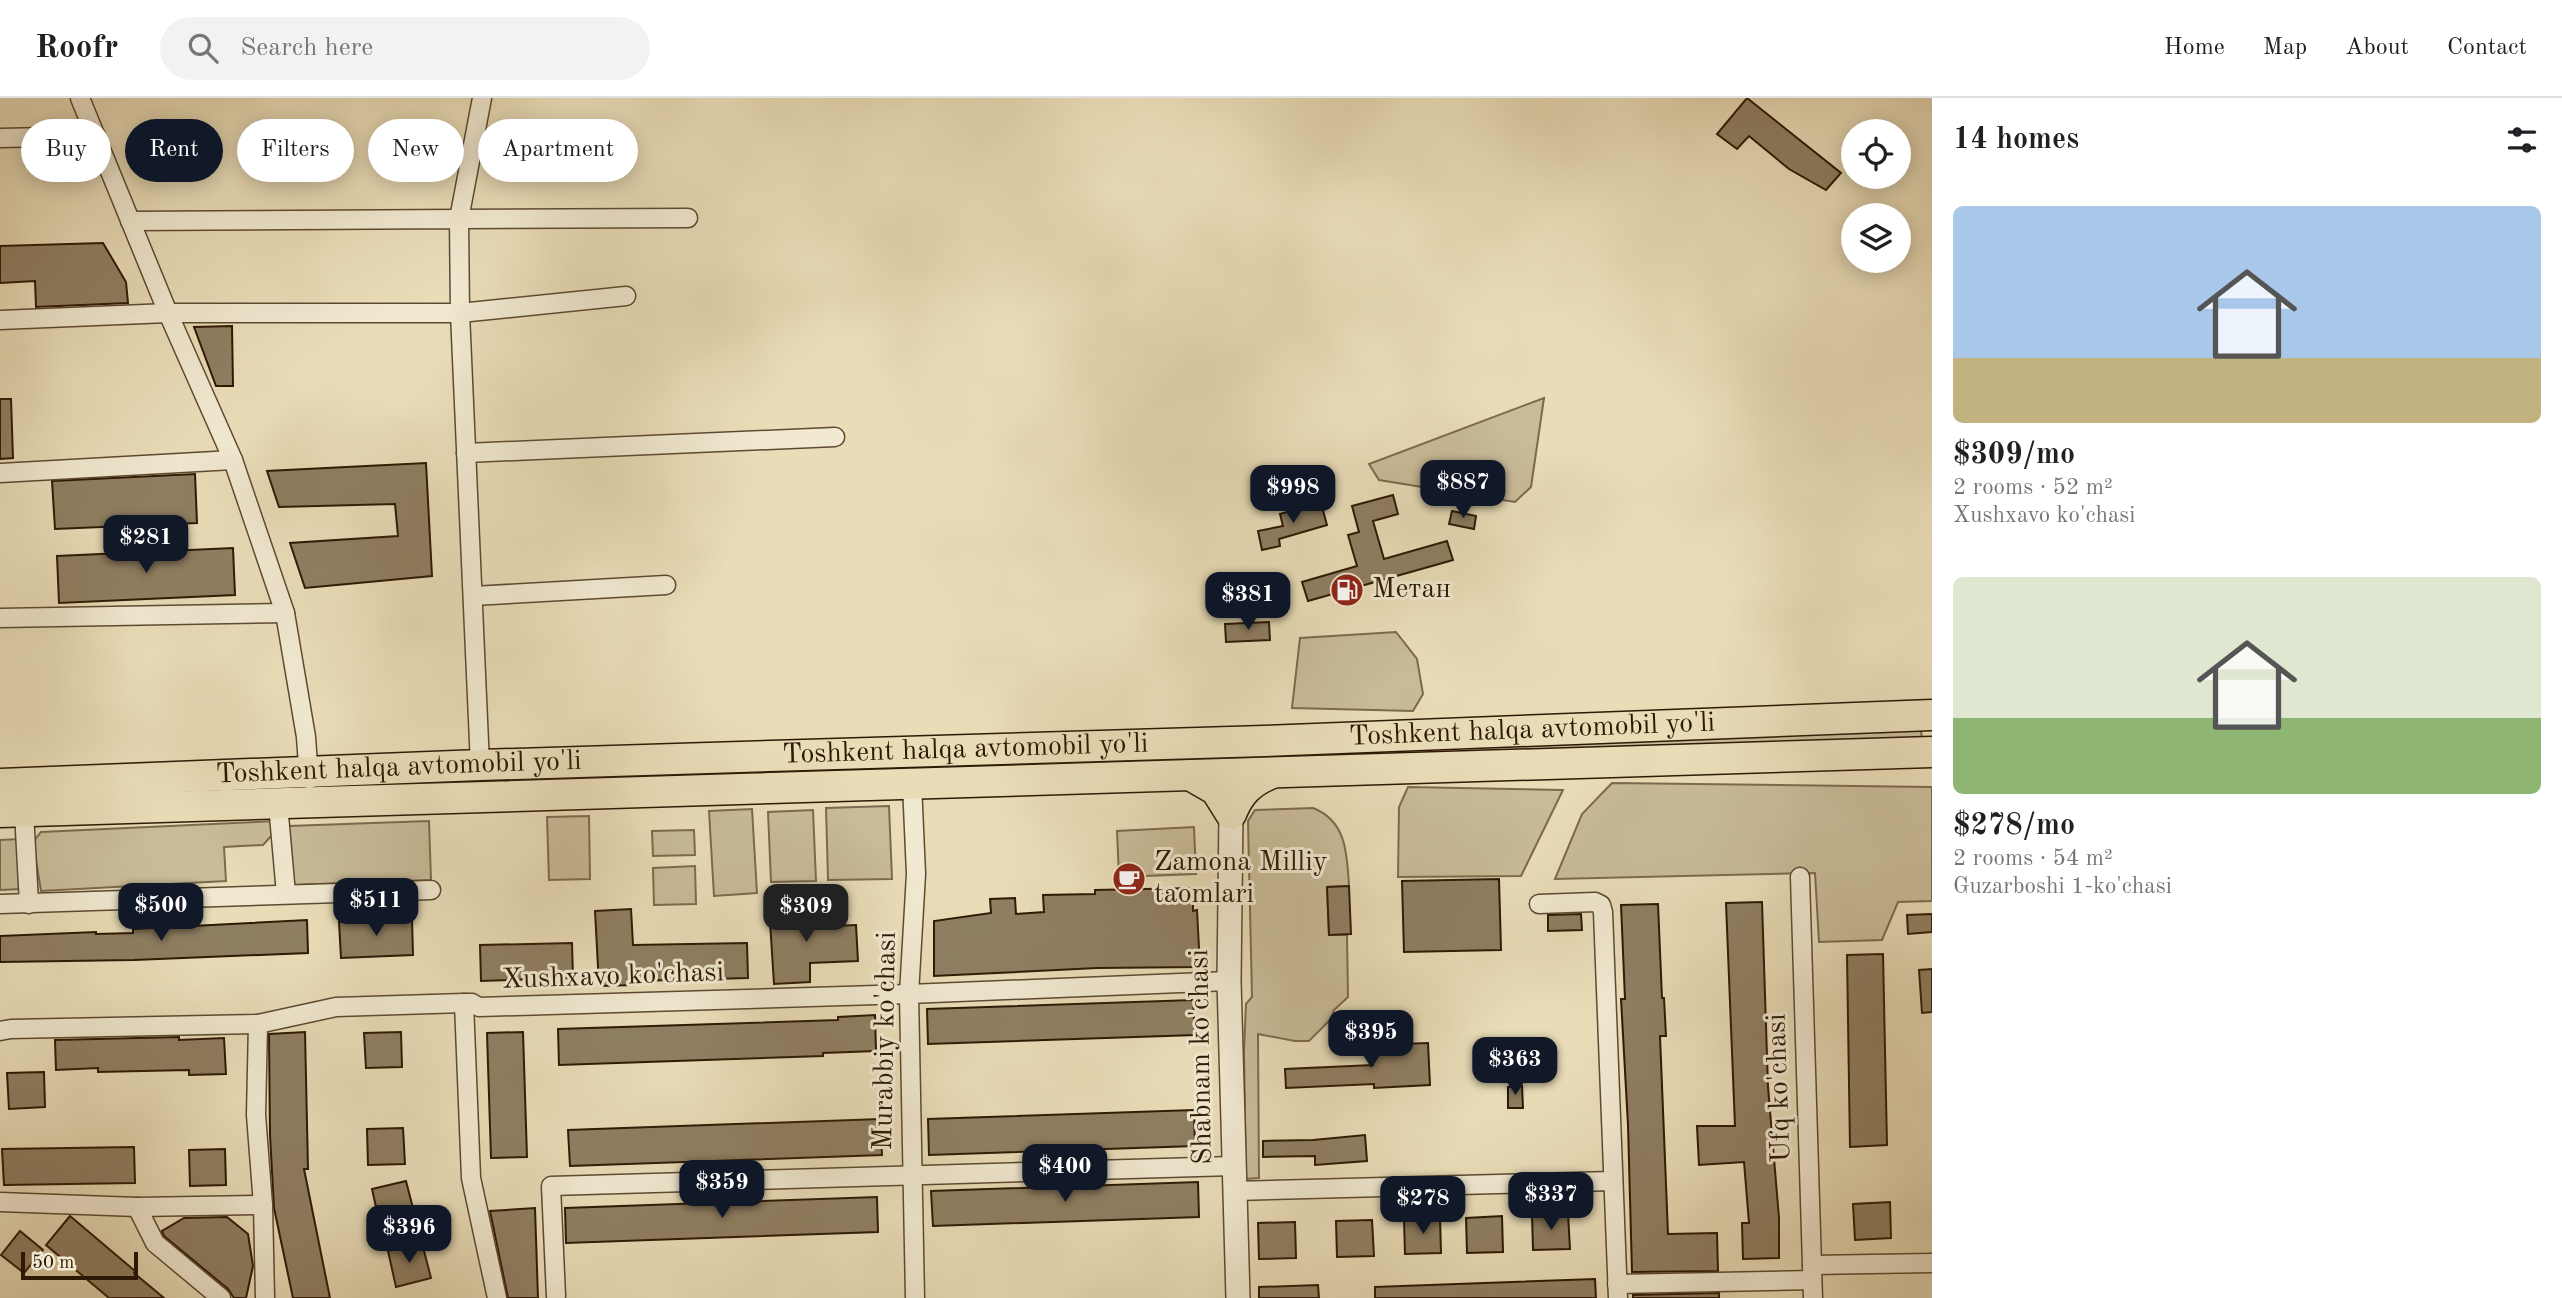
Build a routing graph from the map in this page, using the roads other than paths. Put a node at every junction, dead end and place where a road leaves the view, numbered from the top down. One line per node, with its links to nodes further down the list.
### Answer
1 (80, 98): 3 (street)
2 (482, 98): 8 (street)
3 (89, 119)
4 (0, 138): 5 (street)
5 (21, 138)
6 (111, 174): 9 (street)
7 (688, 218): 8 (street)
8 (459, 219): 9 (street); 12 (street)
9 (130, 221): 11 (street)
10 (626, 296): 12 (street)
11 (168, 313): 12 (street); 13 (street); 16 (street)
12 (460, 313): 15 (street)
13 (0, 320)
14 (835, 438): 15 (street)
15 (466, 453): 19 (street)
16 (233, 460): 17 (street); 20 (street)
17 (0, 473)
18 (666, 585): 19 (street)
19 (473, 596): 25 (street)
20 (285, 612): 21 (street); 26 (street)
21 (0, 618)
22 (1932, 715): 24 (highway, Toshkent halqa avtomobil yo'li)
23 (1932, 752): 27 (highway, Toshkent halqa avtomobil yo'li)
24 (889, 754): 25 (highway, Toshkent halqa avtomobil yo'li); 30 (highway)
25 (480, 765): 26 (highway, Toshkent halqa avtomobil yo'li)
26 (309, 773): 29 (highway, Toshkent halqa avtomobil yo'li); 31 (street)
27 (1272, 773): 28 (highway, Toshkent halqa avtomobil yo'li); 34 (highway)
28 (1190, 775): 30 (highway, Toshkent halqa avtomobil yo'li); 34 (highway)
29 (0, 784)
30 (901, 785): 31 (highway, Toshkent halqa avtomobil yo'li); 42 (street, Murabbiy ko'chasi)
31 (308, 803): 32 (highway, Toshkent halqa avtomobil yo'li)
32 (278, 804): 33 (highway, Toshkent halqa avtomobil yo'li); 37 (street)
33 (12, 812): 39 (street)
34 (1231, 814): 41 (street, Shabnam ko'chasi)
35 (1800, 877): 54 (street, Ufq ko'chasi)
36 (431, 890): 37 (street)
37 (286, 894): 39 (street)
38 (0, 904): 39 (street)
39 (29, 904)
40 (1539, 904): 48 (street)
41 (1229, 981): 42 (street, Xushxavo ko'chasi); 46 (street, Shabnam ko'chasi)
42 (909, 994): 43 (street, Xushxavo ko'chasi); 47 (street, Murabbiy ko'chasi)
43 (464, 1003): 44 (street); 59 (street, Xushxavo ko'chasi)
44 (258, 1024): 45 (street); 51 (street)
45 (0, 1031)
46 (1233, 1166): 47 (street); 49 (street, Shabnam ko'chasi)
47 (911, 1176): 56 (street); 60 (street, Murabbiy ko'chasi)
48 (1613, 1181): 49 (street); 55 (street)
49 (1234, 1191): 61 (street, Shabnam ko'chasi)
50 (0, 1202): 52 (street)
51 (263, 1205): 52 (street); 58 (street)
52 (137, 1207): 57 (street)
53 (1932, 1263): 54 (street)
54 (1812, 1281): 55 (street)
55 (1617, 1291)
56 (556, 1296)
57 (221, 1298)
58 (265, 1298)
59 (497, 1298)
60 (915, 1298)
61 (1238, 1298)

